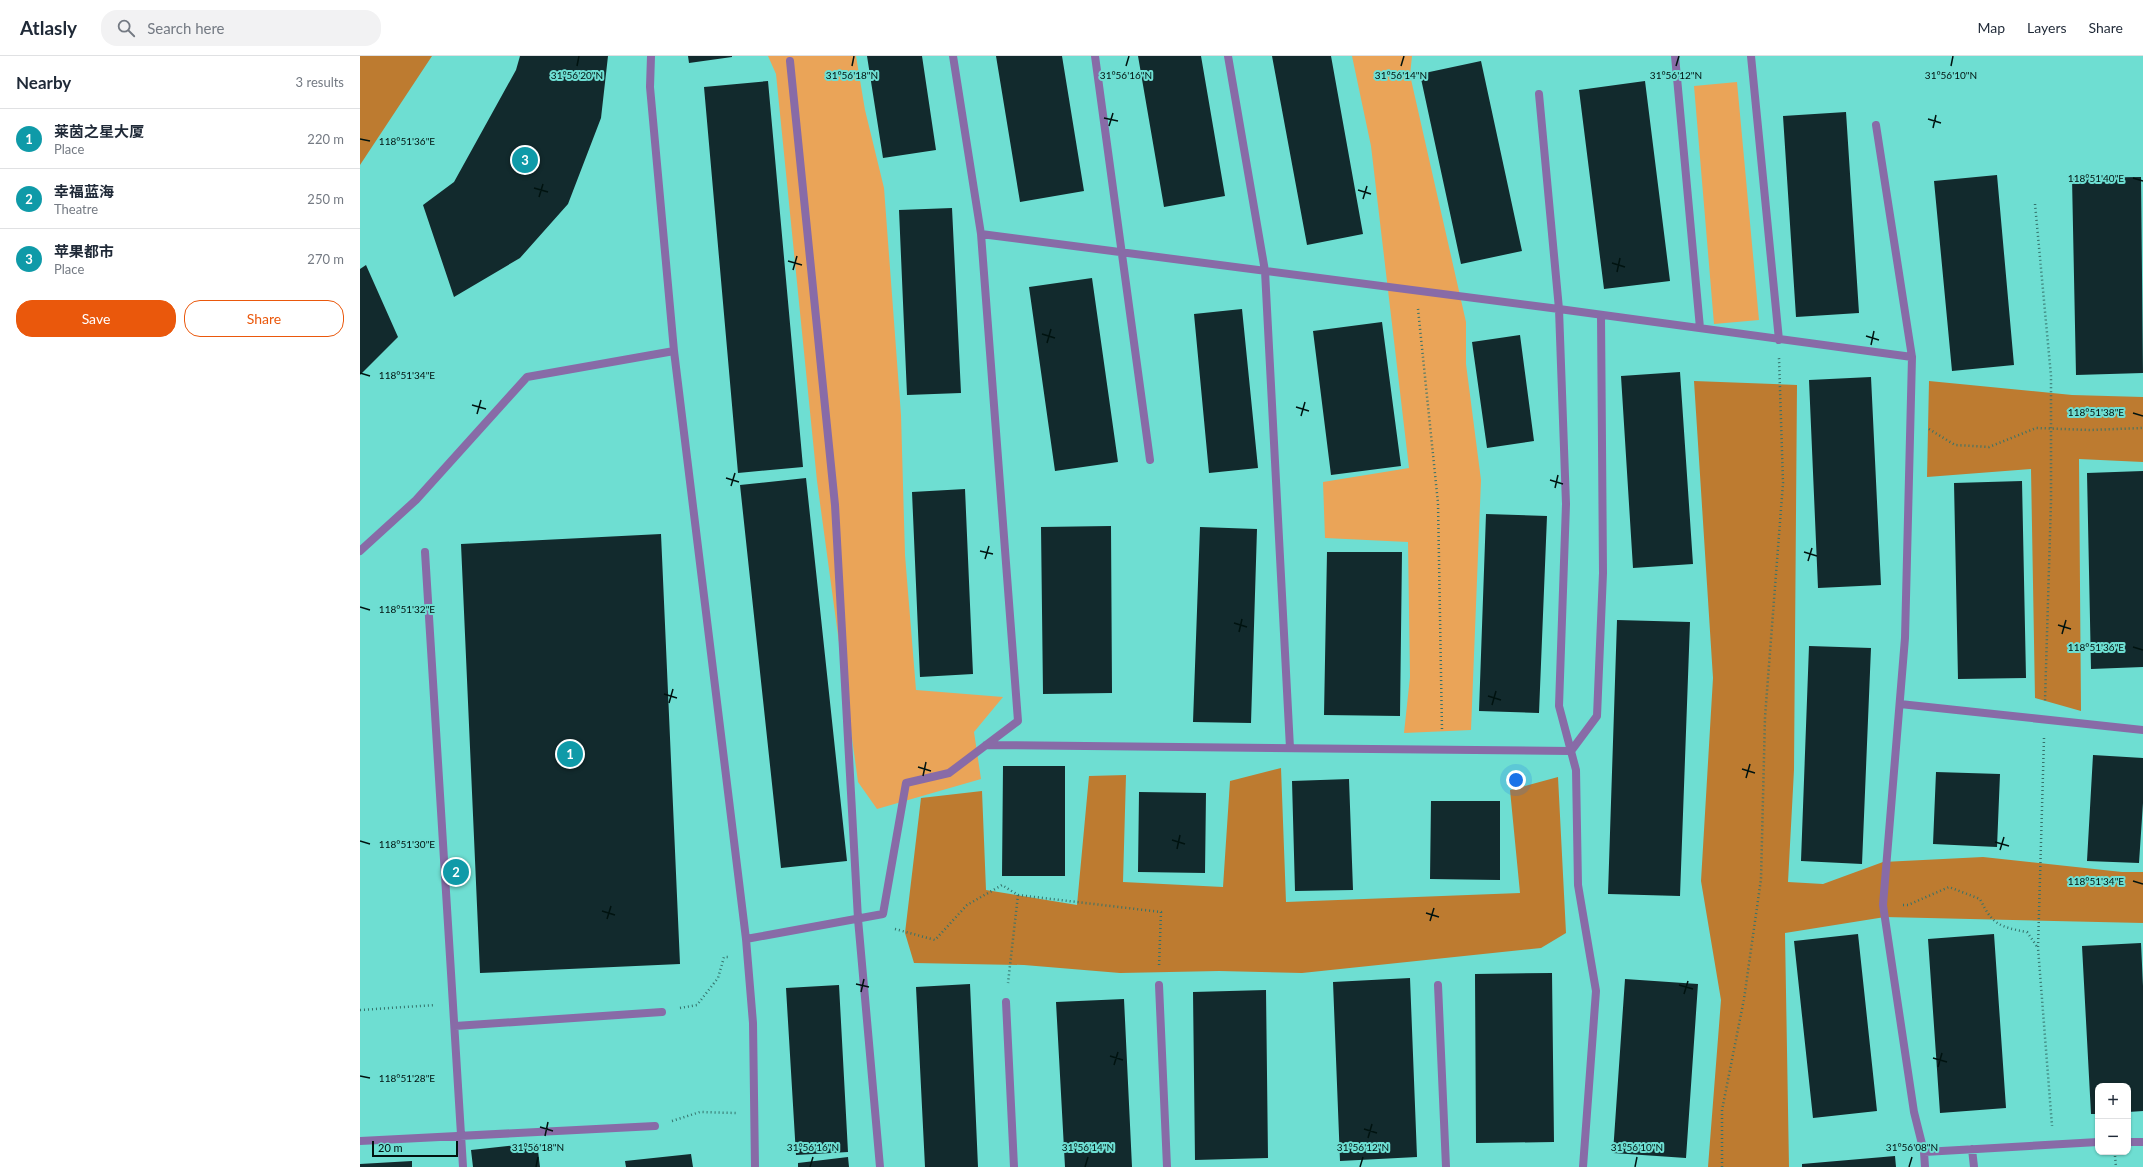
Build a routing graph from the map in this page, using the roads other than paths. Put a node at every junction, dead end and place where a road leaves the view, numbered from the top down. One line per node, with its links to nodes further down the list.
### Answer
1 (651, 56): 17 (street)
2 (953, 56): 10 (street)
3 (1095, 56): 11 (street)
4 (1228, 56): 12 (street)
5 (1675, 56): 15 (street)
6 (1751, 56): 16 (street)
7 (790, 61): 27 (street)
8 (1539, 94): 13 (street)
9 (1876, 125): 18 (street)
10 (981, 234): 11 (street); 24 (street)
11 (1122, 252): 12 (street); 19 (street)
12 (1265, 271): 13 (street); 25 (street)
13 (1559, 309): 14 (street); 26 (street)
14 (1600, 315): 15 (street); 26 (street)
15 (1700, 328): 16 (street)
16 (1779, 340): 18 (street)
17 (674, 351): 20 (street); 28 (street)
18 (1912, 357): 22 (street)
19 (1150, 460)
20 (360, 551)
21 (425, 552): 33 (street)
22 (1900, 704): 23 (street); 41 (street)
23 (2143, 730)
24 (986, 745): 25 (street); 27 (street)
25 (1290, 748): 26 (street)
26 (1571, 752): 48 (street)
27 (858, 919): 28 (street); 44 (street)
28 (746, 939): 43 (street)
29 (1159, 985): 46 (street)
30 (1438, 985): 47 (street)
31 (1006, 1002): 45 (street)
32 (662, 1012): 33 (street)
33 (454, 1026): 35 (street)
34 (655, 1126): 35 (street)
35 (461, 1136): 36 (street); 42 (street)
36 (360, 1141)
37 (2095, 1142): 40 (street)
38 (2131, 1142): 39 (street)
39 (2143, 1142)
40 (1972, 1149): 41 (street); 50 (street)
41 (1924, 1152): 49 (street)
42 (463, 1167)
43 (755, 1167)
44 (880, 1167)
45 (1014, 1167)
46 (1167, 1167)
47 (1446, 1167)
48 (1583, 1167)
49 (1926, 1167)
50 (1974, 1167)

